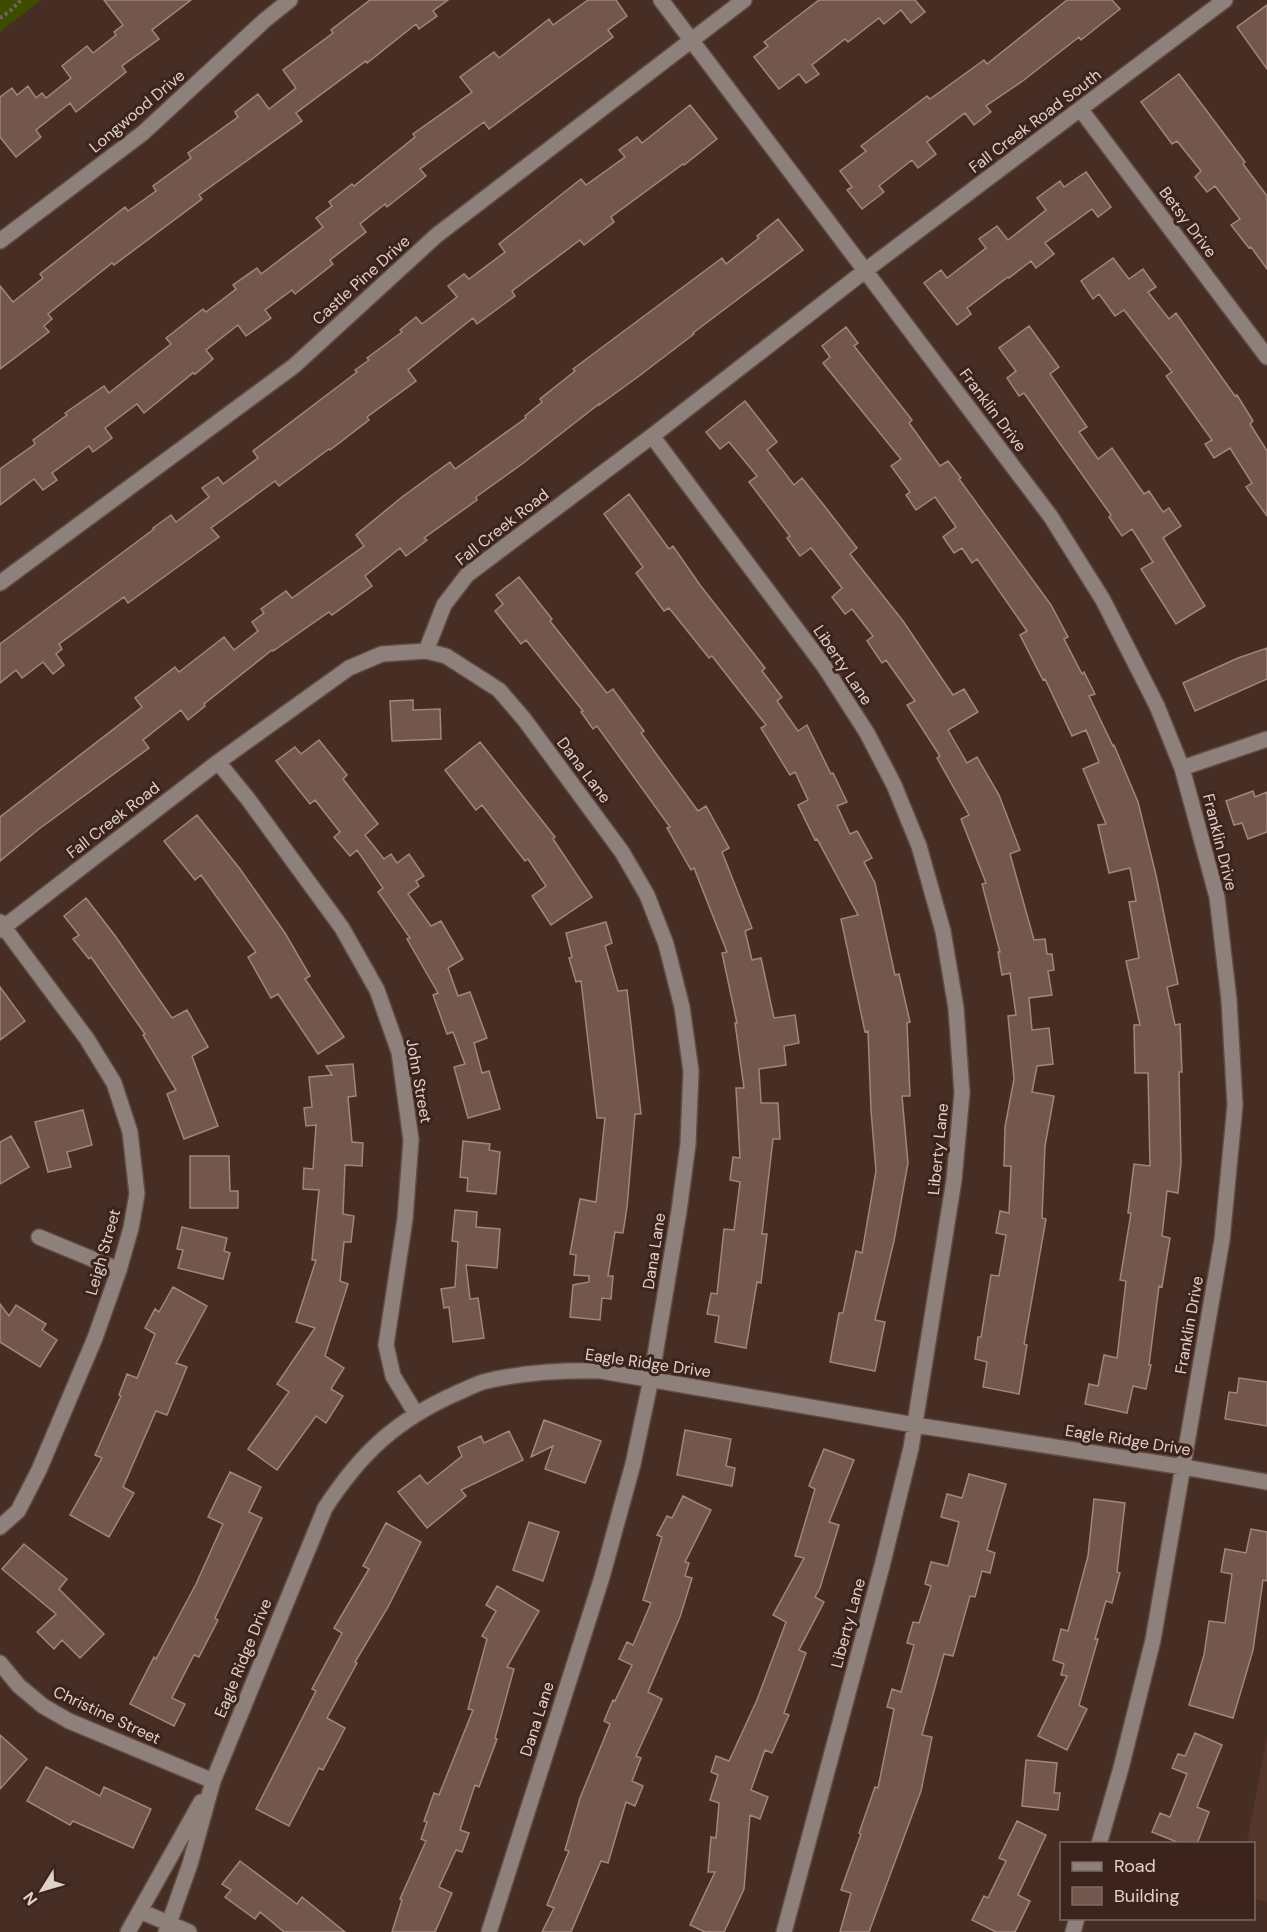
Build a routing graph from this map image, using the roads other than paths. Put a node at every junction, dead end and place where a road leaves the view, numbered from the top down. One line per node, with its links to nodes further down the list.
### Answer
1 (290, 0): 7 (street, Longwood Drive)
2 (661, 0): 5 (street, Franklin Drive)
3 (744, 0): 5 (street, Castle Pine Drive)
4 (1225, 0): 6 (street, Fall Creek Road South)
5 (692, 41): 8 (street, Franklin Drive); 11 (street, Castle Pine Drive)
6 (1081, 110): 8 (street, Fall Creek Road South); 9 (street, Betsy Drive)
7 (0, 241)
8 (866, 270): 10 (street, Fall Creek Road); 15 (street, Franklin Drive)
9 (1267, 357)
10 (652, 435): 12 (street, Fall Creek Road); 21 (street, Liberty Lane)
11 (0, 583)
12 (426, 651): 14 (street, Fall Creek Road); 19 (street, Dana Lane)
13 (1267, 740): 15 (street)
14 (218, 762): 16 (street, Fall Creek Road); 20 (street, John Street)
15 (1182, 768): 22 (street, Franklin Drive)
16 (1, 926): 18 (street, Leigh Street)
17 (39, 1237): 18 (street)
18 (118, 1270): 24 (street, Leigh Street)
19 (651, 1379): 20 (street, Eagle Ridge Drive); 21 (street, Eagle Ridge Drive); 32 (street, Dana Lane)
20 (416, 1414): 26 (street, Eagle Ridge Drive)
21 (915, 1425): 22 (street, Eagle Ridge Drive); 33 (street, Liberty Lane)
22 (1184, 1467): 23 (street, Eagle Ridge Drive); 27 (street, Franklin Drive)
23 (1267, 1482)
24 (0, 1527)
25 (0, 1663): 26 (street, Christine Street)
26 (213, 1781): 28 (street, Eagle Ridge Drive); 29 (street, Eagle Ridge Drive)
27 (1100, 1842)
28 (140, 1911): 29 (street); 30 (street, Eagle Ridge Drive)
29 (168, 1927): 31 (street)
30 (128, 1932)
31 (189, 1932)
32 (489, 1932)
33 (784, 1932)

